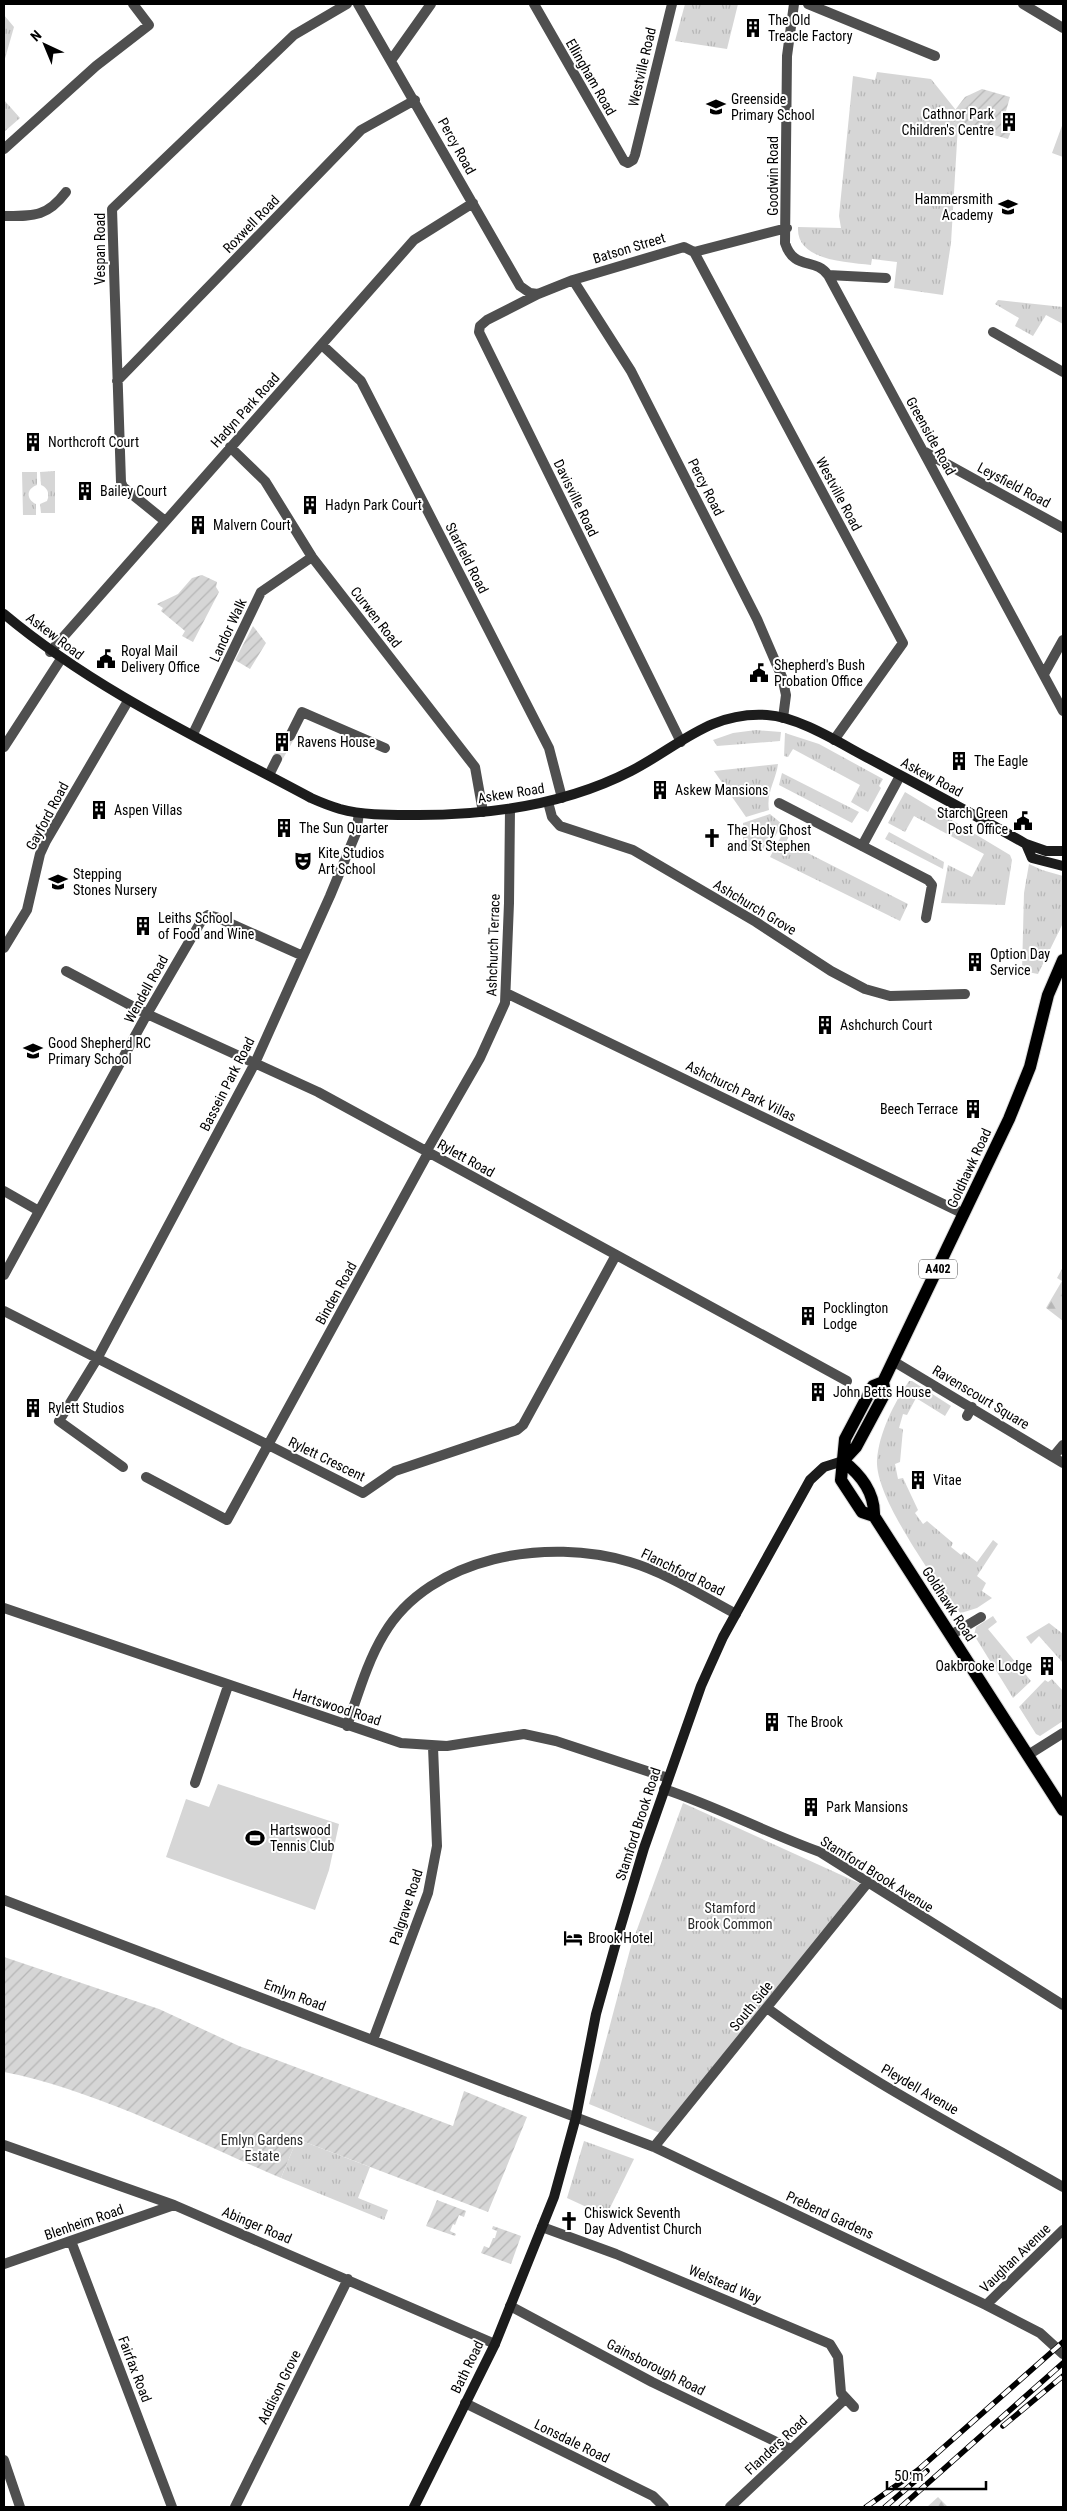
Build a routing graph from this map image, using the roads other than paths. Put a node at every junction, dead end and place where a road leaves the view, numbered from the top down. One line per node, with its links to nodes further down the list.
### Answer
1 (133, 4): 14 (street)
2 (347, 4): 28 (street, Vespan Road)
3 (358, 4): 12 (street, Percy Road)
4 (431, 4): 12 (street)
5 (534, 4): 15 (street, Ellingham Road)
6 (672, 4): 15 (street, Westville Road)
7 (794, 4): 19 (street, Goodwin Road)
8 (808, 4): 11 (street)
9 (1023, 4): 10 (street)
10 (1063, 28)
11 (935, 56)
12 (392, 59): 13 (street, Percy Road)
13 (415, 100): 17 (street, Percy Road); 28 (street, Roxwell Road)
14 (4, 149)
15 (628, 163)
16 (66, 192): 18 (street)
17 (473, 203): 24 (street, Percy Road); 26 (street, Hadyn Park Road)
18 (4, 216)
19 (787, 228): 20 (street, Batson Street); 21 (street)
20 (694, 252): 23 (street, Batson Street); 44 (street, Westville Road)
21 (828, 275): 22 (street); 30 (street, Greenside Road)
22 (886, 278)
23 (573, 280): 24 (street, Batson Street); 41 (street, Percy Road)
24 (538, 294): 45 (street, Davisville Road)
25 (993, 332): 27 (street)
26 (322, 345): 29 (street, Hadyn Park Road); 51 (street, Starfield Road)
27 (1063, 372)
28 (117, 381): 31 (street, Vespan Road)
29 (230, 447): 31 (street, Hadyn Park Road); 33 (street, Curwen Road)
30 (925, 452): 32 (street, Leysfield Road); 38 (street, Greenside Road)
31 (165, 521): 36 (street, Hadyn Park Road)
32 (1063, 528)
33 (312, 557): 42 (street, Landor Walk); 55 (street, Curwen Road)
34 (4, 614): 36 (main road, Askew Road)
35 (1063, 640): 38 (street)
36 (50, 652): 37 (main road, Askew Road)
37 (61, 660): 39 (main road, Askew Road); 46 (street)
38 (1044, 674): 40 (street, Greenside Road)
39 (128, 700): 42 (main road, Askew Road); 62 (street, Gayford Road)
40 (1063, 711)
41 (783, 718): 44 (main road, Askew Road); 45 (main road, Askew Road)
42 (193, 734): 49 (main road, Askew Road)
43 (290, 736): 47 (street)
44 (834, 740): 50 (main road, Askew Road)
45 (681, 742): 51 (main road, Askew Road)
46 (4, 747)
47 (385, 748)
48 (277, 759): 49 (street)
49 (269, 775): 56 (main road, Askew Road)
50 (900, 776): 57 (main road, Askew Road); 58 (street)
51 (562, 798): 52 (main road, Askew Road)
52 (548, 802): 54 (main road, Askew Road); 67 (street, Ashchurch Grove)
53 (778, 803): 58 (street)
54 (510, 809): 55 (main road, Askew Road); 66 (street, Ashchurch Terrace)
55 (483, 812): 56 (main road, Askew Road)
56 (359, 813): 63 (street, Bassein Park Road)
57 (1026, 844): 59 (main road, Askew Road); 60 (main road, Askew Road)
58 (862, 846): 61 (street)
59 (1063, 851)
60 (1063, 866)
61 (926, 918)
62 (4, 948)
63 (303, 956): 68 (street, Wendell Road); 69 (street, Bassein Park Road)
64 (1063, 960): 73 (main road, Goldhawk Road / A402)
65 (66, 971): 68 (street, Rylett Road)
66 (506, 993): 70 (street, Ashchurch Terrace); 73 (street, Ashchurch Park Villas)
67 (966, 994)
68 (147, 1014): 69 (street, Rylett Road); 72 (street, Wendell Road)
69 (255, 1063): 70 (street, Rylett Road); 77 (street, Bassein Park Road)
70 (427, 1152): 74 (street, Rylett Road); 80 (street, Binden Road)
71 (4, 1191): 72 (street)
72 (39, 1211): 75 (street, Wendell Road)
73 (964, 1214): 78 (main road, Goldhawk Road / A402)
74 (616, 1255): 79 (street, Rylett Road); 80 (street, Rylett Crescent)
75 (4, 1275)
76 (4, 1311): 77 (street, Rylett Crescent)
77 (97, 1359): 80 (street, Rylett Crescent); 85 (street, Bassein Park Road)
78 (893, 1361): 82 (street, Ravenscourt Square); 83 (main road, Goldhawk Road / A402)
79 (847, 1381)
80 (268, 1445): 86 (street, Binden Road)
81 (1063, 1445): 82 (street)
82 (1053, 1457): 84 (street, Ravenscourt Square)
83 (843, 1461): 87 (main road, Goldhawk Road); 87 (main road, Goldhawk Road); 89 (main road, Stamford Brook Road)
84 (1063, 1463)
85 (123, 1466)
86 (146, 1477)
87 (874, 1516): 91 (main road, Goldhawk Road)
88 (4, 1608): 92 (street, Hartswood Road)
89 (736, 1614): 93 (street, Flanchford Road); 97 (main road, Stamford Brook Road)
90 (981, 1616): 91 (street)
91 (951, 1634): 96 (main road, Goldhawk Road)
92 (228, 1686): 93 (street, Hartswood Road); 98 (street)
93 (348, 1726): 95 (street, Hartswood Road)
94 (1063, 1733): 96 (street)
95 (433, 1747): 97 (street, Hartswood Road); 105 (street, Palgrave Road)
96 (1028, 1755): 100 (main road, Goldhawk Road)
97 (668, 1778): 99 (main road, Stamford Brook Road)
98 (195, 1783)
99 (664, 1788): 101 (street, Stamford Brook Avenue); 106 (main road, Stamford Brook Road)
100 (1063, 1810)
101 (869, 1881): 103 (street, Stamford Brook Avenue); 104 (street, South Side)
102 (4, 1900): 105 (street, Emlyn Road)
103 (1063, 2005)
104 (768, 2008): 108 (street, South Side); 109 (street, Pleydell Avenue)
105 (373, 2040): 106 (street, Emlyn Road)
106 (576, 2117): 108 (street, Prebend Gardens); 112 (main road, Stamford Brook Road)
107 (4, 2145): 110 (street, Abinger Road)
108 (654, 2147): 116 (street, Prebend Gardens)
109 (1063, 2187)
110 (174, 2205): 113 (street, Blenheim Road); 115 (street, Abinger Road)
111 (1063, 2230): 116 (street, Vaughan Avenue)
112 (541, 2232): 117 (main road, Bath Road); 120 (street, Welstead Way)
113 (71, 2241): 114 (street, Blenheim Road); 126 (street, Fairfax Road)
114 (4, 2264)
115 (348, 2279): 118 (street, Abinger Road); 127 (street, Addison Grove)
116 (986, 2305): 119 (street, Prebend Gardens)
117 (510, 2306): 118 (main road, Bath Road); 123 (street, Gainsborough Road)
118 (495, 2344): 121 (main road, Bath Road)
119 (1063, 2354)
120 (843, 2401): 122 (street); 123 (street, Flanders Road)
121 (465, 2403): 128 (main road, Bath Road); 129 (street, Lonsdale Road)
122 (854, 2407)
123 (792, 2449): 130 (street, Flanders Road)
124 (4, 2460): 125 (street)
125 (20, 2507)
126 (172, 2507)
127 (235, 2507)
128 (414, 2507)
129 (664, 2507)
130 (730, 2507)

